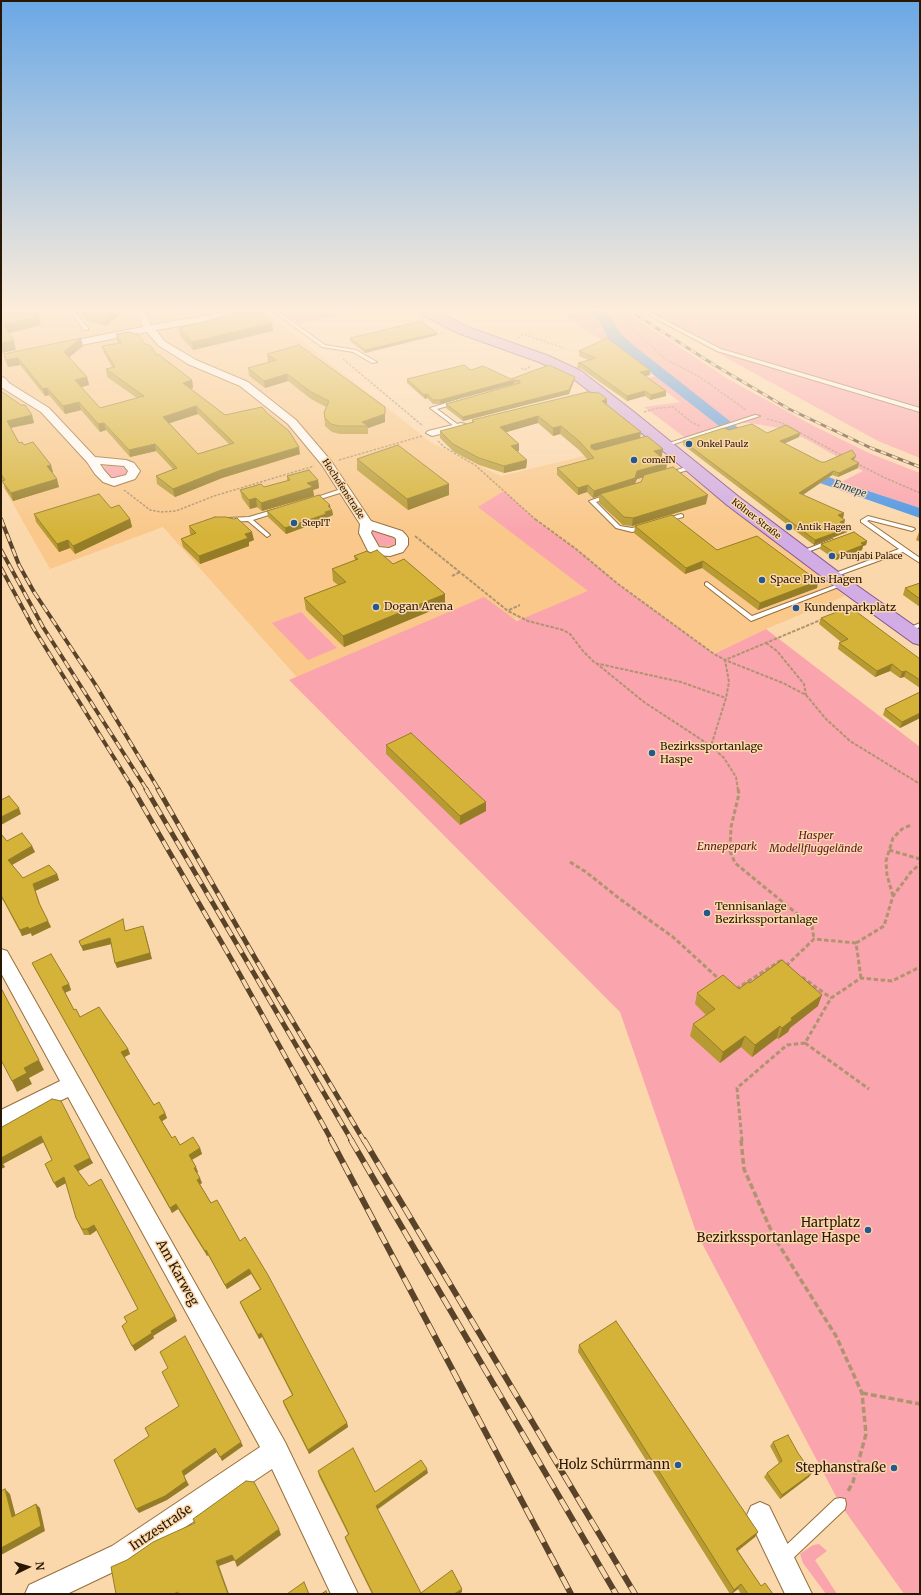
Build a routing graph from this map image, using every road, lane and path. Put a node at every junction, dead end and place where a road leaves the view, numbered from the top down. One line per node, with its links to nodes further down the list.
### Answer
1 (7, 385): 15 (street)
2 (246, 385): 16 (street, Hochofenstraße)
3 (375, 385): 13 (path)
4 (586, 385): 8 (main road, Kölner Straße)
5 (838, 385): 7 (lane)
6 (463, 400): 11 (lane)
7 (920, 410)
8 (629, 416): 12 (path); 14 (main road, Kölner Straße)
9 (757, 416): 12 (lane)
10 (473, 423): 11 (street)
11 (458, 427): 13 (street)
12 (708, 433): 14 (lane)
13 (432, 434): 16 (path); 46 (path)
14 (657, 441): 17 (main road, Kölner Straße)
15 (92, 460): 19 (street); 19 (street)
16 (331, 462): 19 (path); 20 (street, Hochofenstraße)
17 (692, 467): 18 (lane); 35 (main road, Kölner Straße)
18 (662, 475)
19 (114, 482)
20 (344, 490): 22 (lane); 28 (street, Hochofenstraße)
21 (615, 495): 29 (lane)
22 (308, 501)
23 (286, 508): 25 (lane)
24 (682, 516): 27 (lane)
25 (250, 519): 26 (lane); 32 (lane)
26 (220, 521)
27 (660, 522)
28 (366, 524)
29 (653, 524)
30 (912, 529): 34 (lane)
31 (413, 534): 37 (path)
32 (267, 535)
33 (835, 540): 35 (lane)
34 (904, 550): 36 (lane); 39 (lane)
35 (800, 553): 39 (main road, Kölner Straße)
36 (920, 561)
37 (460, 572): 38 (path); 42 (path)
38 (452, 576)
39 (837, 580): 40 (lane); 44 (main road, Kölner Straße)
40 (707, 584)
41 (520, 605): 42 (path)
42 (508, 611): 47 (path)
43 (830, 616): 45 (path)
44 (916, 631)
45 (765, 642): 46 (path); 48 (path)
46 (725, 660): 48 (path); 49 (path)
47 (595, 663): 49 (path); 50 (path)
48 (806, 694): 51 (path)
49 (726, 698): 50 (path)
50 (711, 746): 58 (path)
51 (920, 784)
52 (911, 825): 53 (path)
53 (889, 850): 54 (path); 57 (path)
54 (920, 859)
55 (570, 862): 66 (path)
56 (920, 864): 57 (path)
57 (893, 896): 59 (path)
58 (814, 939): 59 (path); 61 (path)
59 (856, 943): 65 (path)
60 (1, 956): 70 (street, Am Karweg)
61 (786, 966): 63 (path); 67 (path)
62 (920, 967): 65 (path)
63 (792, 970)
64 (798, 975): 68 (path)
65 (861, 978): 68 (path)
66 (722, 982)
67 (737, 995)
68 (831, 998): 69 (path)
69 (805, 1043): 71 (path); 73 (path)
70 (72, 1085): 72 (street); 75 (street, Am Karweg)
71 (869, 1089)
72 (1, 1120)
73 (862, 1393): 74 (path); 76 (path)
74 (920, 1404)
75 (276, 1451): 79 (street, Intzestraße); 80 (street, Am Karweg)
76 (840, 1504): 78 (lane)
77 (760, 1515): 78 (street)
78 (782, 1559): 81 (street)
79 (38, 1594)
80 (345, 1594)
81 (799, 1594)

